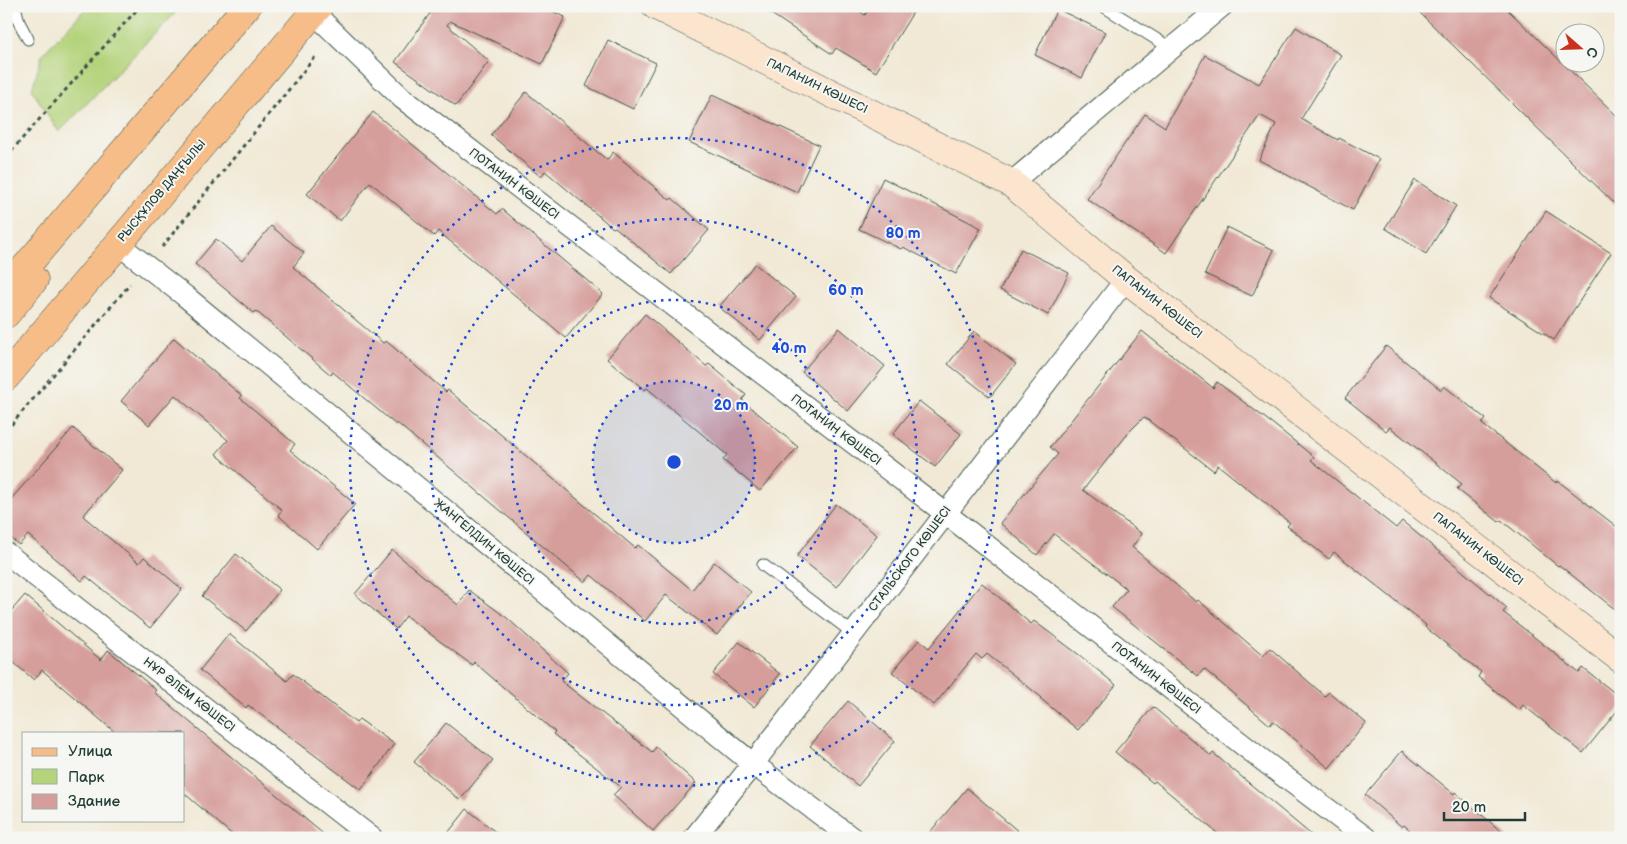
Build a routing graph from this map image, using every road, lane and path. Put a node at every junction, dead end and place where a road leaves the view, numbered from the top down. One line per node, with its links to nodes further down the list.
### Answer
1 (15, 6): 9 (lane)
2 (140, 6): 11 (path)
3 (247, 6): 14 (main road)
4 (656, 6): 12 (main road, ПАПАНИН КӨШЕСІ)
5 (1103, 6): 10 (lane)
6 (1222, 6): 10 (street)
7 (317, 10): 8 (street, ПОТАНИН КӨШЕСІ); 13 (main road, РЫСҚҰЛОВ ДАҢҒЫЛЫ)
8 (334, 33): 15 (path); 21 (street, ПОТАНИН КӨШЕСІ)
9 (28, 39)
10 (1172, 48): 12 (street)
11 (6, 157)
12 (1011, 183): 16 (main road, ПАПАНИН КӨШЕСІ)
13 (118, 244): 15 (street, ЖАНГЕЛДИН КӨШЕСІ); 19 (main road, РЫСҚҰЛОВ ДАҢҒЫЛЫ)
14 (34, 258): 17 (main road); 18 (main road)
15 (146, 266): 20 (path); 26 (street, ЖАНГЕЛДИН КӨШЕСІ)
16 (1126, 279): 21 (street, СТАЛЬСКОГО КӨШЕСІ); 25 (main road, ПАПАНИН КӨШЕСІ)
17 (6, 290)
18 (6, 314)
19 (6, 377)
20 (6, 431)
21 (945, 513): 24 (street, СТАЛЬСКОГО КӨШЕСІ); 30 (street, ПОТАНИН КӨШЕСІ)
22 (6, 553): 27 (street, НҰР ӘЛЕМ КӨШЕСІ)
23 (763, 565): 24 (lane)
24 (853, 633): 26 (street, СТАЛЬСКОГО КӨШЕСІ)
25 (1621, 659)
26 (753, 764): 28 (street, СТАЛЬСКОГО КӨШЕСІ); 29 (street, ЖАНГЕЛДИН КӨШЕСІ)
27 (372, 838)
28 (694, 838)
29 (852, 838)
30 (1366, 838)

